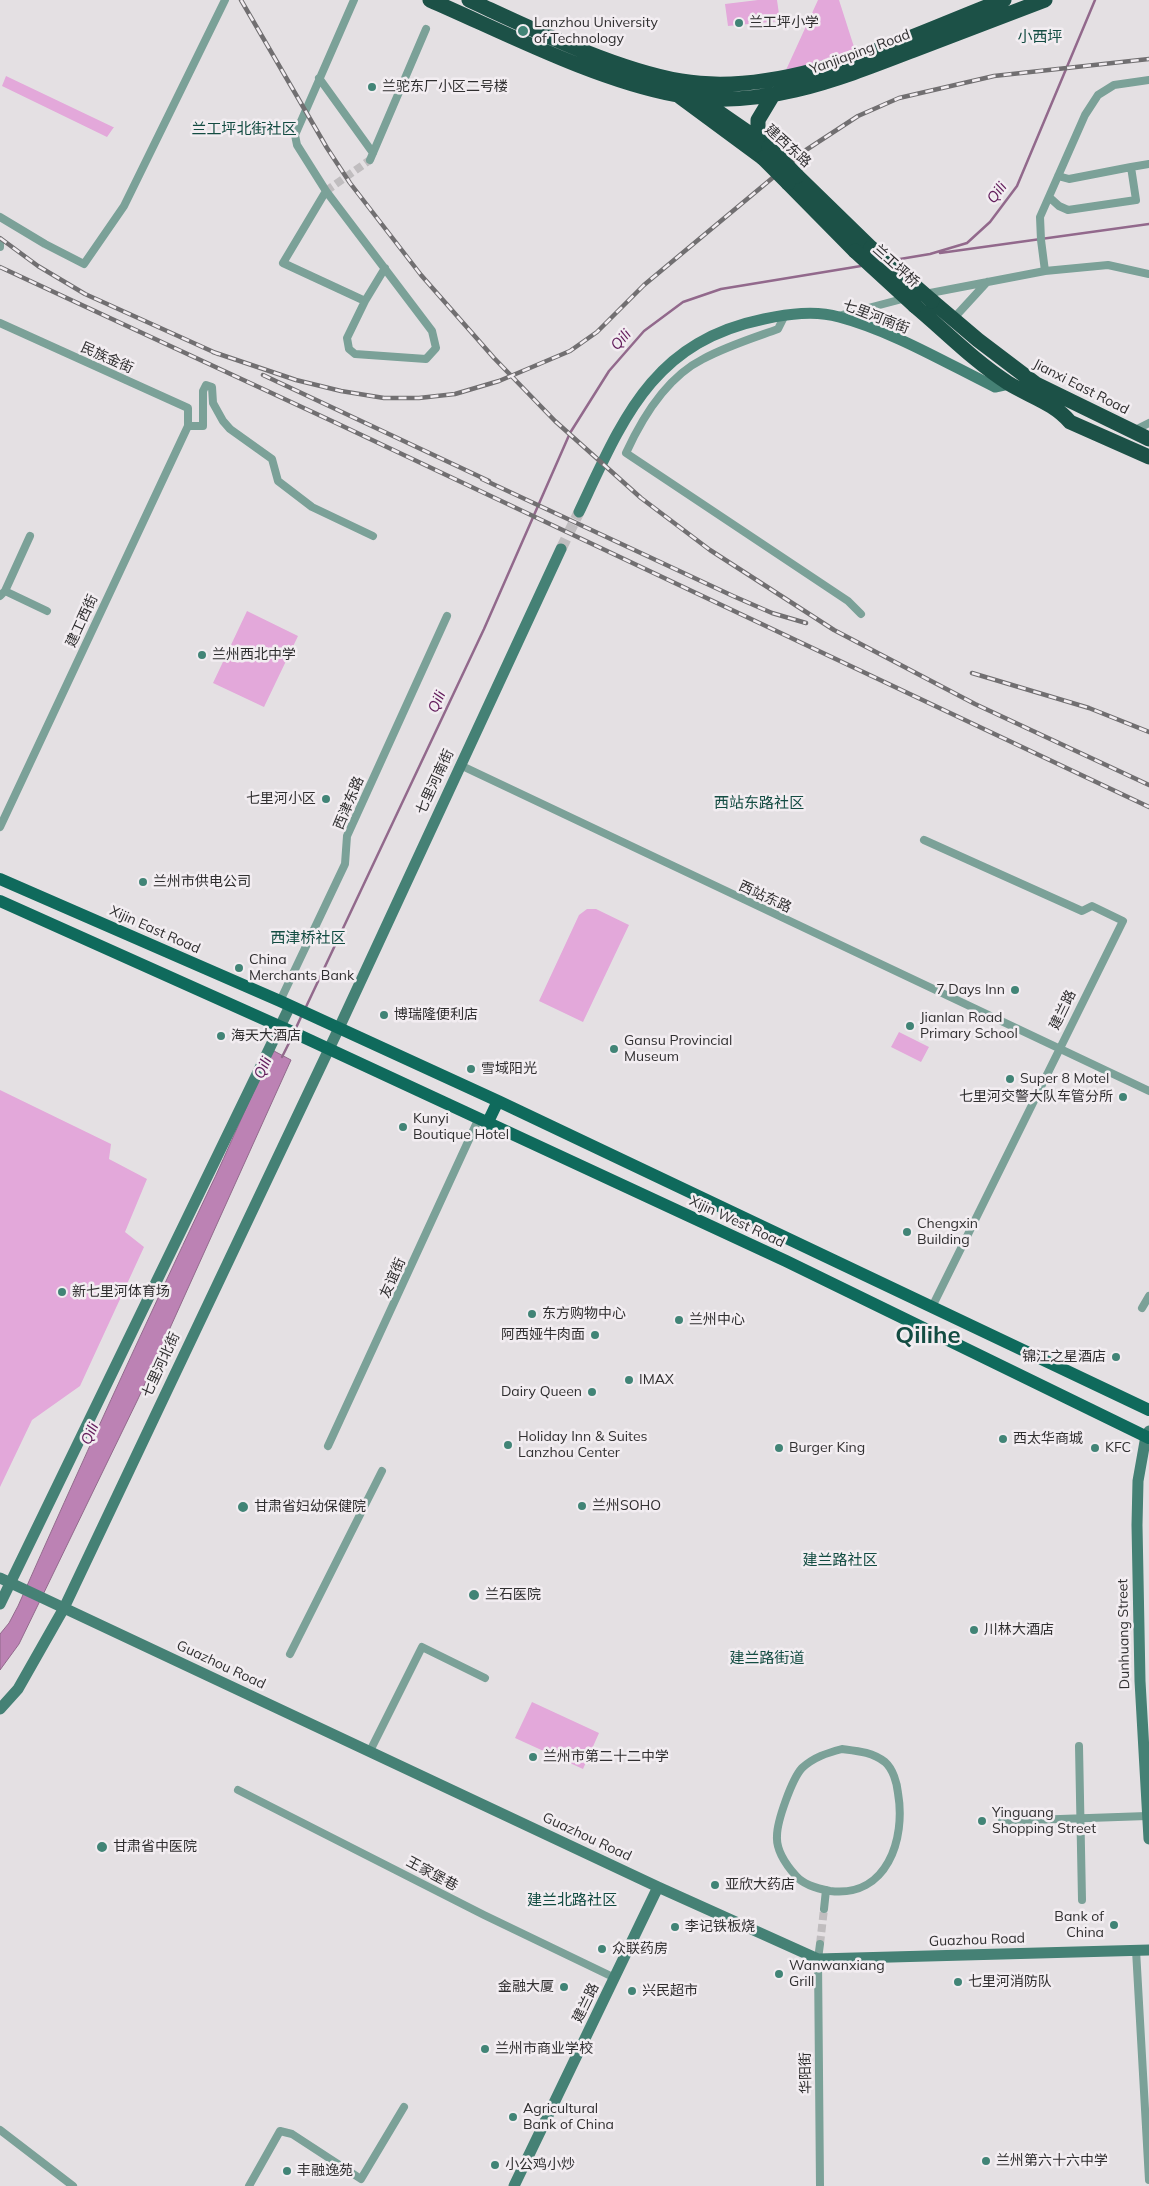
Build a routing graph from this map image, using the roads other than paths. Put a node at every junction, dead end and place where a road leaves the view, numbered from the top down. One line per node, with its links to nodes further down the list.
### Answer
1 (225, 0): 24 (street)
2 (354, 0): 8 (street)
3 (430, 0): 12 (highway)
4 (469, 0): 9 (highway)
5 (1004, 0): 11 (highway, Yanjiaping Road)
6 (1045, 0): 11 (highway, Yanjiaping Road)
7 (426, 29): 8 (street)
8 (319, 78): 22 (street)
9 (672, 79): 11 (highway, Yanjiaping Road); 13 (highway, 建西东路)
10 (1149, 80): 20 (street)
11 (772, 88): 14 (highway); 17 (highway)
12 (677, 96): 13 (highway); 16 (highway, 建西东路)
13 (697, 97): 14 (highway); 15 (highway, 建西东路)
14 (740, 98): 15 (highway)
15 (734, 123): 16 (highway); 17 (highway, 建西东路)
16 (737, 139): 17 (highway, 建西东路)
17 (763, 148): 21 (highway, 建西东路, bridge)
18 (1149, 164): 19 (street)
19 (1132, 166): 20 (street); 23 (street)
20 (1058, 176): 23 (street)
21 (793, 179): 27 (highway, 建西东路); 28 (highway, 建西东路)
22 (326, 191): 30 (street); 34 (street)
23 (1049, 197): 29 (street)
24 (0, 217)
25 (0, 243): 26 (street)
26 (0, 247)
27 (872, 248): 33 (highway, 兰工坪桥, bridge)
28 (855, 251): 39 (highway, 兰工坪桥, bridge)
29 (1045, 267): 31 (street); 32 (street)
30 (385, 268): 34 (street); 34 (street)
31 (1149, 274)
32 (987, 282): 36 (street); 37 (street)
33 (932, 300): 37 (highway, Jianxi East Road)
34 (366, 301)
35 (785, 315): 36 (street, 七里河南街); 45 (street, 七里河南街); 51 (street)
36 (838, 316): 39 (street, 七里河南街)
37 (954, 318): 42 (highway, Jianxi East Road)
38 (0, 323): 41 (street, 民族金街)
39 (1009, 384): 44 (highway)
40 (1149, 423): 42 (street)
41 (188, 426): 47 (street); 54 (street, 建工西街)
42 (1133, 431): 43 (highway, Jianxi East Road)
43 (1149, 439)
44 (1149, 457)
45 (579, 512)
46 (30, 536): 49 (street)
47 (373, 536)
48 (561, 549): 53 (street, 七里河南街)
49 (2, 593): 50 (street)
50 (47, 611)
51 (861, 614)
52 (447, 616): 58 (street, 西津东路)
53 (460, 765): 61 (street, 七里河南街); 63 (street, 西站东路)
54 (0, 827)
55 (924, 840): 63 (street, 建兰路)
56 (0, 879): 58 (main road, Xijin East Road)
57 (0, 901): 60 (main road)
58 (289, 1005): 59 (main road, Xijin East Road); 60 (street)
59 (322, 1020): 61 (main road, Xijin West Road)
60 (284, 1028): 62 (main road, Xijin West Road); 74 (street)
61 (339, 1028): 62 (street, 七里河北街); 65 (main road, Xijin West Road)
62 (329, 1048): 66 (main road, Xijin West Road); 76 (street, 七里河北街)
63 (1060, 1051): 64 (street, 西站东路); 68 (street, 建兰路)
64 (1149, 1092)
65 (498, 1101): 66 (main road); 68 (main road, Xijin West Road)
66 (483, 1122): 71 (main road, Xijin West Road); 72 (street, 友谊街)
67 (1149, 1296): 69 (street)
68 (932, 1307): 70 (main road, Xijin West Road)
69 (1142, 1308)
70 (1149, 1410)
71 (1148, 1435): 83 (street, Dunhuang Street)
72 (328, 1446)
73 (382, 1471): 77 (street)
74 (5, 1580): 75 (street); 76 (street, Guazhou Road)
75 (0, 1604)
76 (64, 1608): 79 (street, 七里河北街); 81 (street, Guazhou Road)
77 (290, 1654)
78 (484, 1678): 81 (street)
79 (0, 1709)
80 (1079, 1746): 84 (street)
81 (370, 1751): 87 (street, Guazhou Road)
82 (238, 1790): 95 (street, 王家堡巷)
83 (1147, 1816): 84 (street); 86 (street, Dunhuang Street)
84 (1080, 1818): 85 (street); 89 (street)
85 (1002, 1821)
86 (1149, 1838)
87 (658, 1887): 94 (street, Guazhou Road); 95 (street, 建兰路)
88 (826, 1890): 88 (street); 90 (street)
89 (1082, 1900)
90 (824, 1909)
91 (820, 1944): 94 (street, 华阳街)
92 (1136, 1950): 93 (street, Guazhou Road); 94 (street, Guazhou Road); 98 (street)
93 (1149, 1950)
94 (818, 1959): 102 (street, 华阳街)
95 (615, 1978): 101 (street, 建兰路)
96 (404, 2108): 100 (street)
97 (0, 2130): 99 (street)
98 (1149, 2180)
99 (73, 2186)
100 (249, 2186)
101 (514, 2186)
102 (820, 2186)

